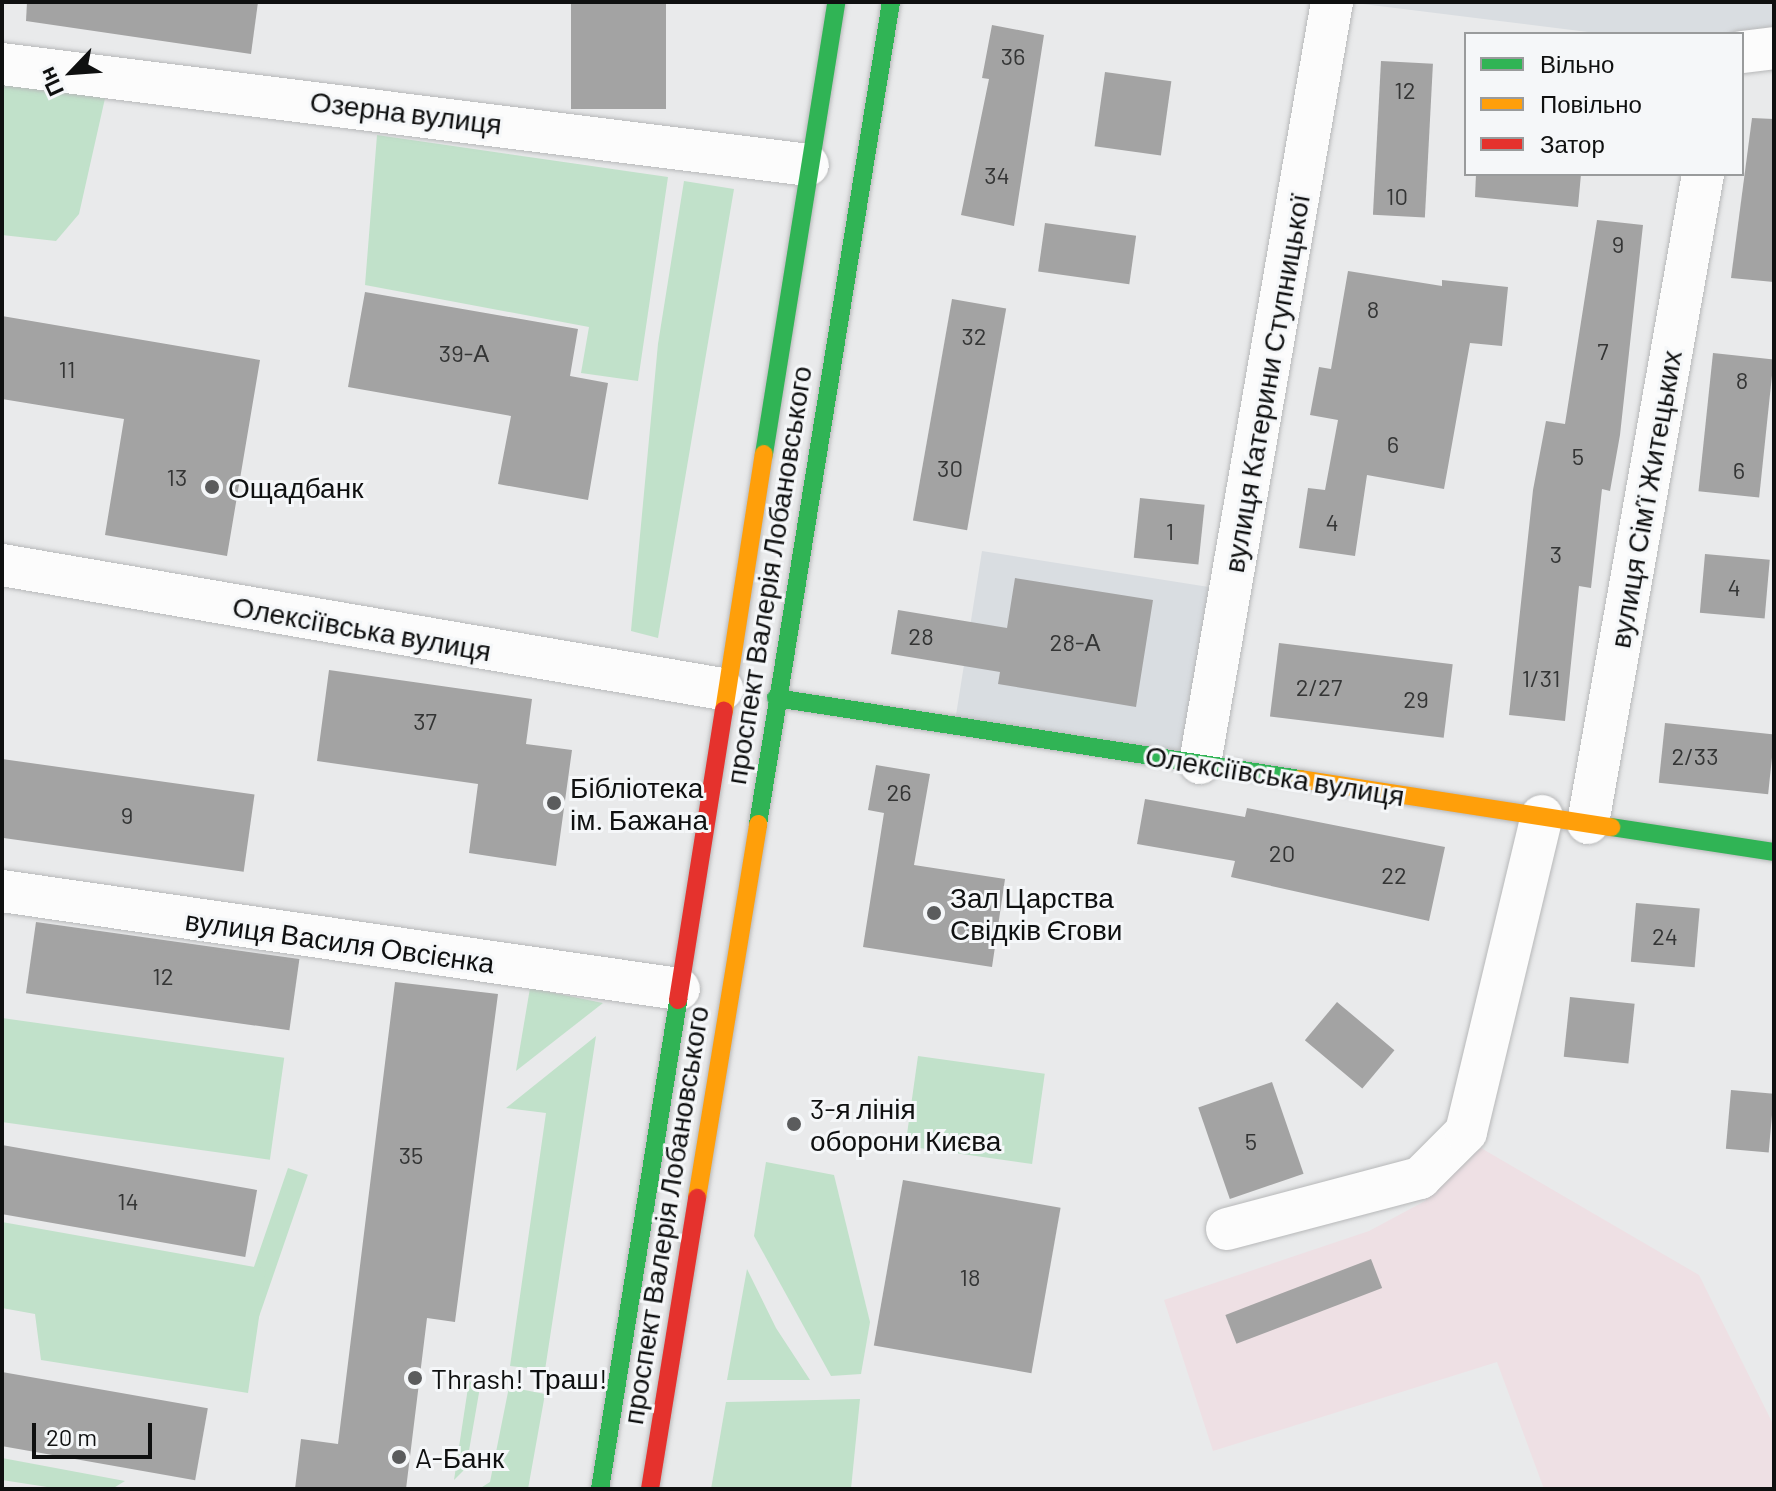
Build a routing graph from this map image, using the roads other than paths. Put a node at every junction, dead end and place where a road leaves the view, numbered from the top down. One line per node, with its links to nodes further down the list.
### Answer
1 (836, 2): 7 (main road, проспект Валерія Лобановського)
2 (891, 2): 11 (main road, проспект Валерія Лобановського)
3 (1332, 2): 12 (street, вулиця Катерини Ступницької)
4 (1774, 48): 5 (street)
5 (1744, 52)
6 (2, 64): 7 (street, Озерна вулиця)
7 (808, 165): 10 (main road, проспект Валерія Лобановського)
8 (1703, 176): 14 (street, вулиця Сімʼї Житецьких)
9 (2, 565): 10 (street, Олексіївська вулиця)
10 (722, 689): 17 (main road, проспект Валерія Лобановського)
11 (776, 698): 12 (main road, Олексіївська вулиця); 20 (main road, проспект Валерія Лобановського)
12 (1200, 763): 13 (main road, Олексіївська вулиця)
13 (1542, 816): 14 (main road, Олексіївська вулиця); 18 (street)
14 (1588, 823): 15 (main road, Олексіївська вулиця)
15 (1774, 852)
16 (2, 891): 17 (street, вулиця Василя Овсієнка)
17 (679, 989): 19 (main road, проспект Валерія Лобановського)
18 (1227, 1229)
19 (600, 1489)
20 (650, 1489)

